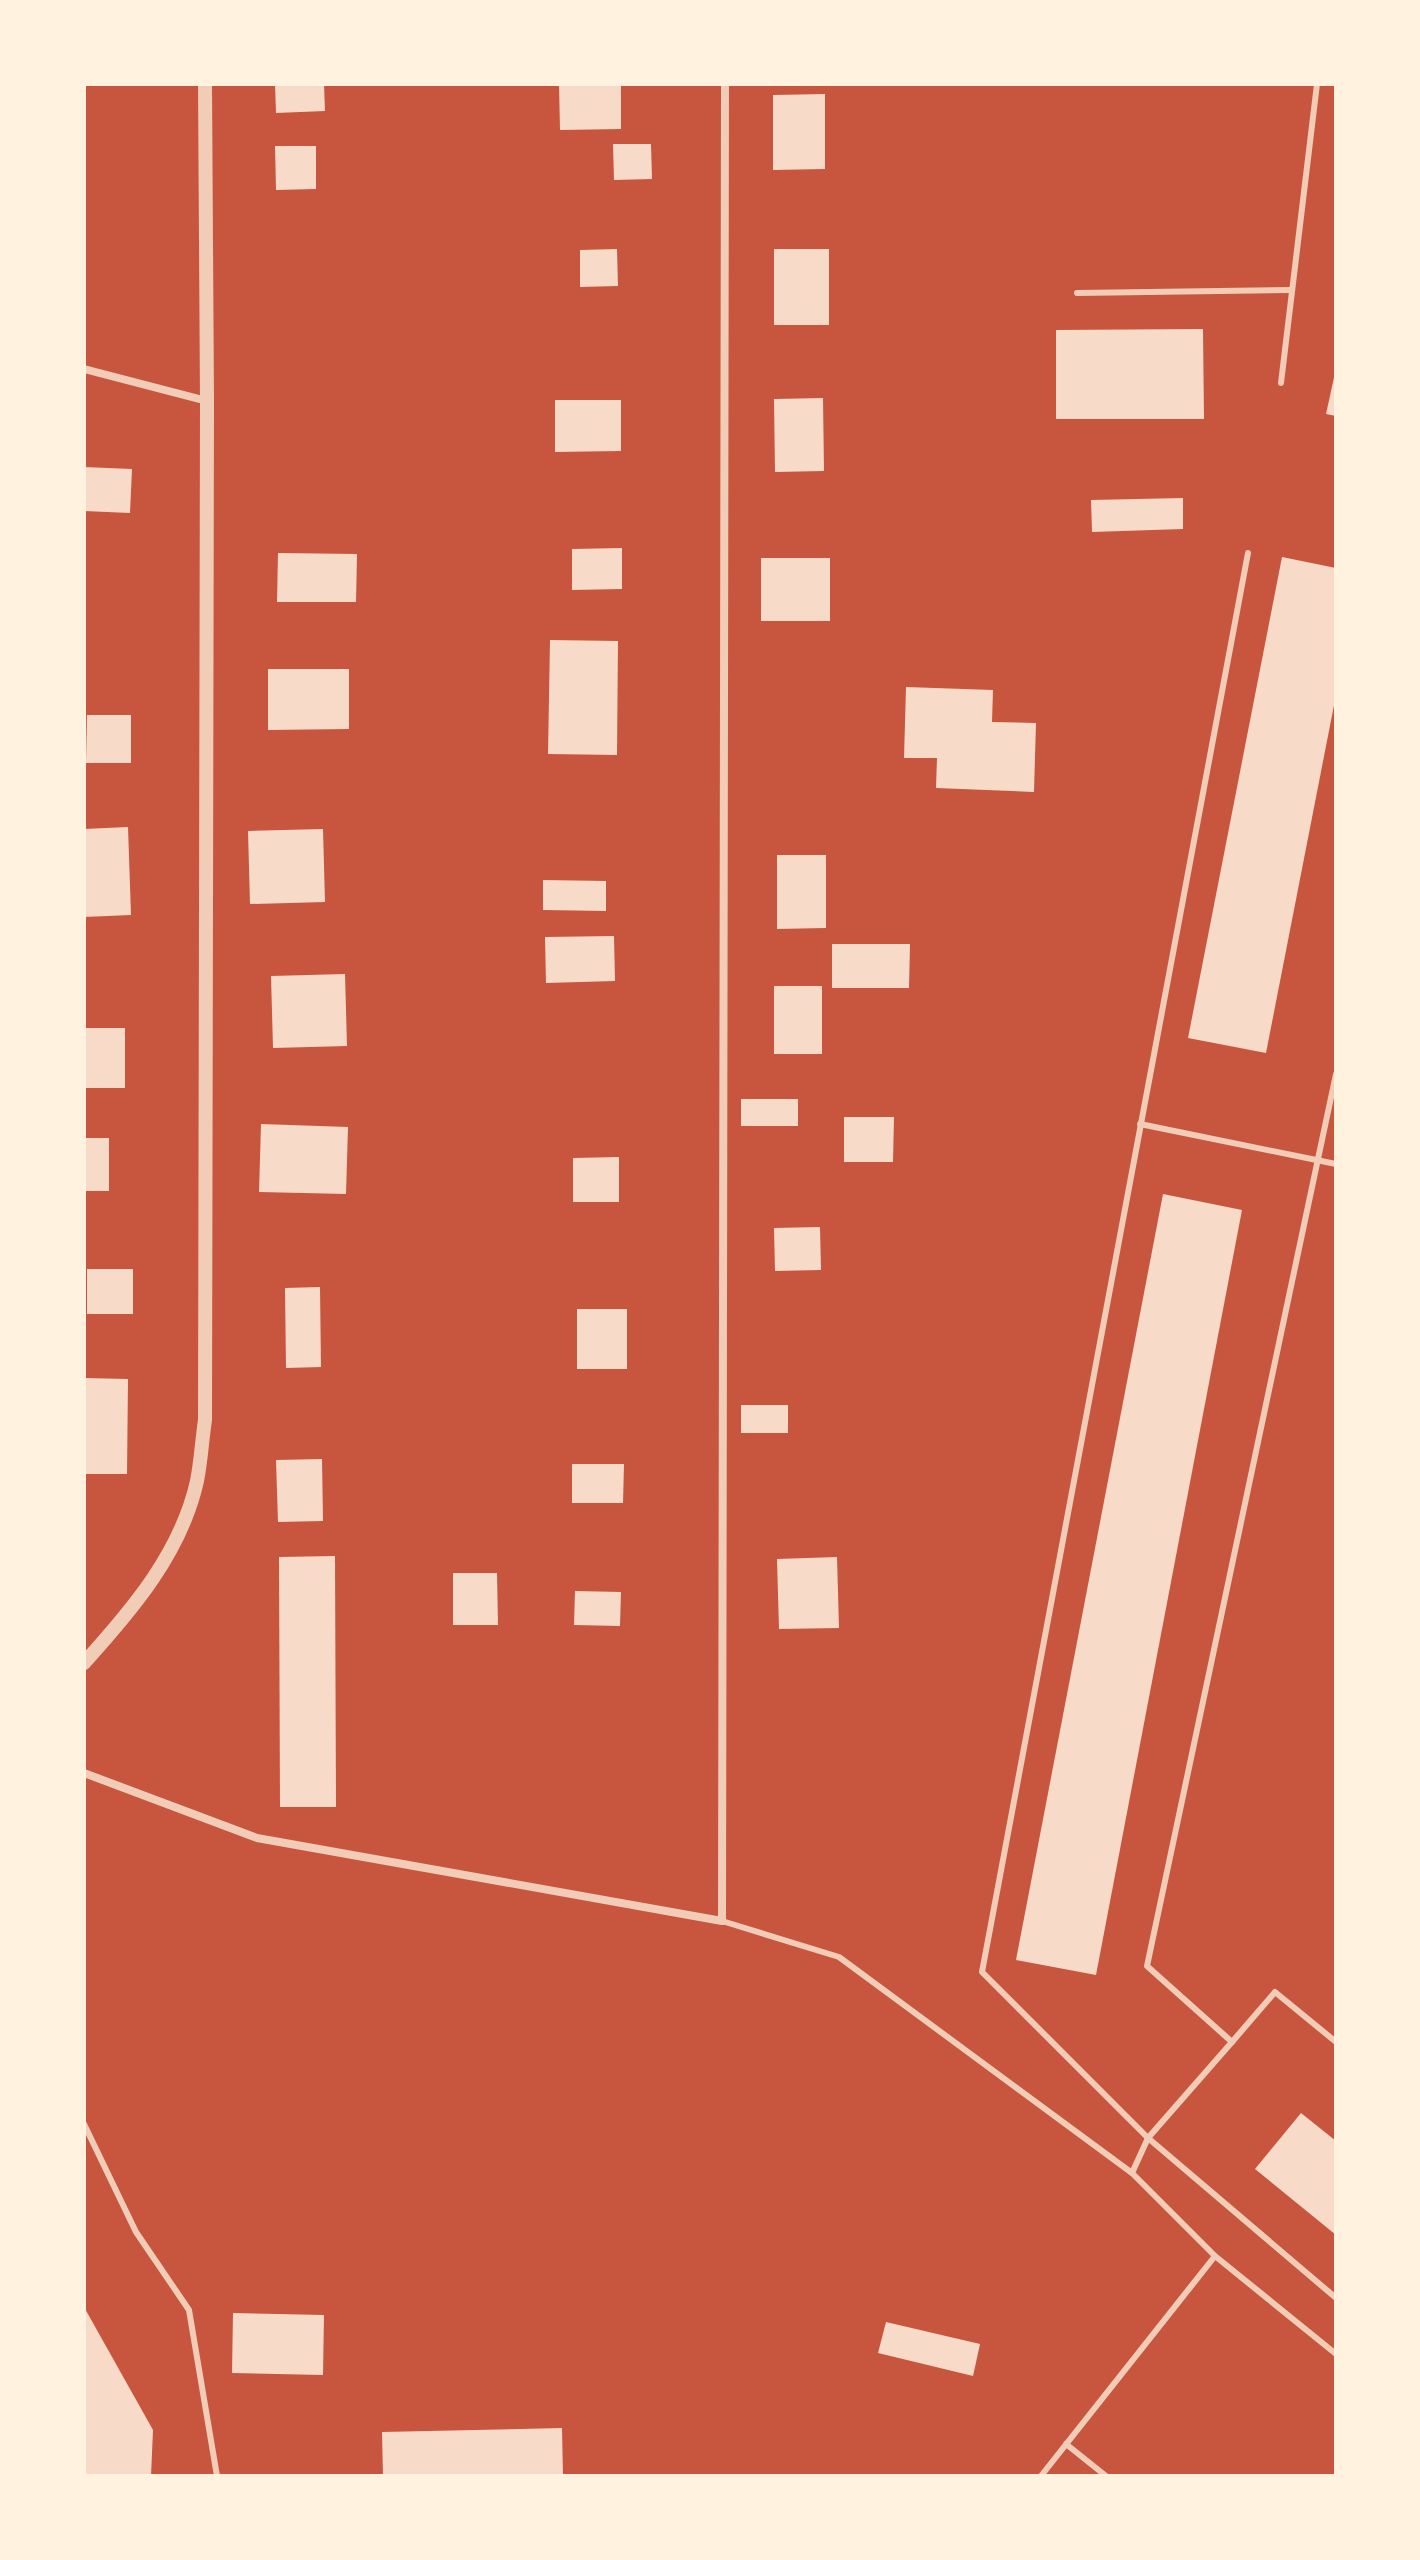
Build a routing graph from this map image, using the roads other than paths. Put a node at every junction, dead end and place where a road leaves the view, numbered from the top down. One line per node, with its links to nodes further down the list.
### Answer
1 (205, 84): 8 (street)
2 (725, 84): 16 (street)
3 (1317, 84): 4 (lane)
4 (1292, 290): 5 (lane); 7 (lane)
5 (1077, 293)
6 (84, 369): 8 (street)
7 (1281, 383)
8 (207, 401): 14 (street)
9 (1248, 553): 11 (lane)
10 (1336, 1074): 12 (lane)
11 (1140, 1124): 12 (lane); 20 (lane)
12 (1318, 1160): 13 (lane); 17 (lane)
13 (1336, 1164)
14 (84, 1663)
15 (84, 1773): 16 (street)
16 (722, 1921): 21 (lane)
17 (1232, 2042): 18 (lane); 20 (lane)
18 (1336, 2042)
19 (84, 2124): 26 (lane)
20 (1148, 2138): 21 (lane); 23 (lane)
21 (1132, 2173): 22 (lane)
22 (1215, 2256): 24 (lane); 25 (lane)
23 (1336, 2298)
24 (1336, 2354)
25 (1066, 2444): 27 (lane); 28 (lane)
26 (217, 2476)
27 (1041, 2476)
28 (1106, 2476)

